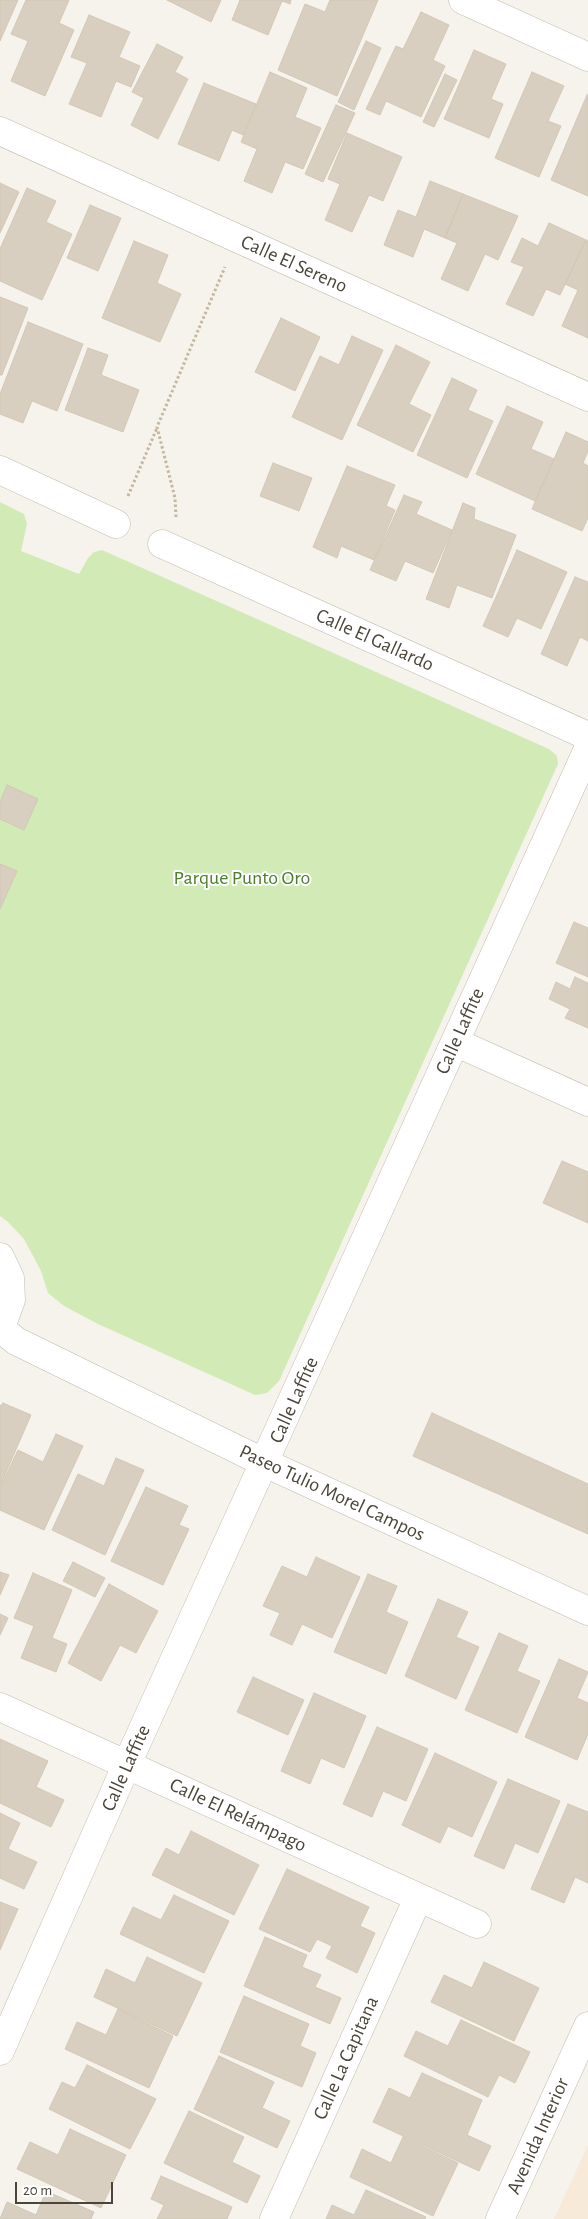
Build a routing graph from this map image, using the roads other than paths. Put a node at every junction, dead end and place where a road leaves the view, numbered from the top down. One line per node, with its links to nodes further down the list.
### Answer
1 (463, 0): 2 (street)
2 (588, 57)
3 (0, 131): 4 (street, Calle El Sereno)
4 (588, 398)
5 (0, 470): 6 (street)
6 (116, 524)
7 (162, 544): 8 (street, Calle El Gallardo)
8 (588, 736)
9 (588, 749): 10 (street, Calle Laffite)
10 (455, 1042): 11 (street); 15 (street, Calle Laffite)
11 (588, 1102)
12 (0, 1257): 13 (street)
13 (0, 1323)
14 (0, 1328): 15 (street, Paseo Tulio Morel Campos)
15 (265, 1463): 16 (street, Paseo Tulio Morel Campos); 18 (street, Calle Laffite)
16 (588, 1611)
17 (0, 1707): 18 (street, Calle El Relámpago)
18 (127, 1764): 19 (street, Calle El Relámpago); 22 (street, Calle Laffite)
19 (418, 1898): 20 (street, Calle El Relámpago); 23 (street, Calle La Capitana)
20 (477, 1924)
21 (588, 2026): 24 (street, Avenida Interior)
22 (0, 2051)
23 (274, 2219)
24 (500, 2219)

